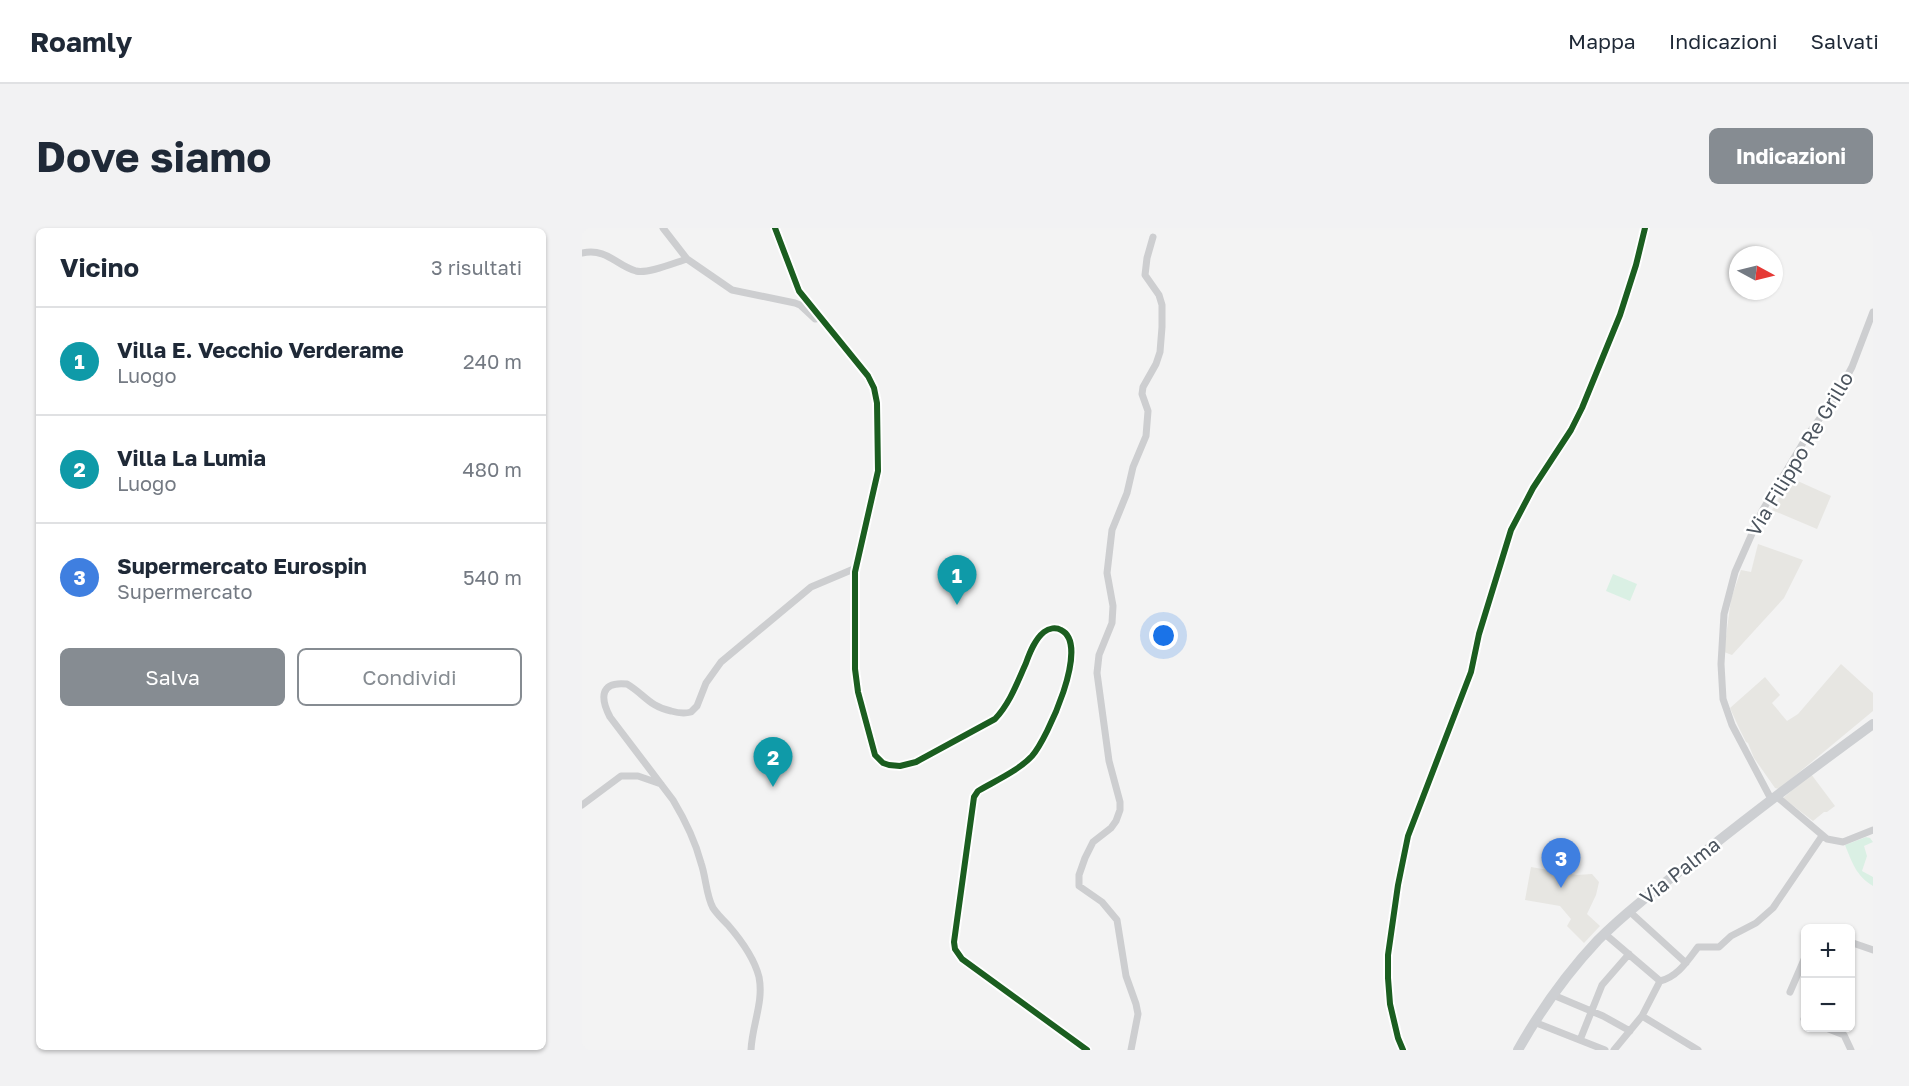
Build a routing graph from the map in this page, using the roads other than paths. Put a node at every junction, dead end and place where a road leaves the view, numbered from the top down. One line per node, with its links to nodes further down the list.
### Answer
1 (663, 228): 6 (street)
2 (775, 228): 8 (street)
3 (1645, 228): 35 (street)
4 (1153, 237): 34 (street)
5 (582, 253): 6 (street)
6 (687, 259): 8 (street)
7 (1873, 312): 12 (street, Via Filippo Re Grillo)
8 (821, 318): 9 (street)
9 (856, 568): 11 (street); 33 (street)
10 (1873, 724): 12 (main road, Via Palma)
11 (661, 784): 13 (street); 32 (street)
12 (1774, 798): 15 (street); 16 (main road, Via Palma)
13 (582, 805)
14 (1873, 830): 15 (street)
15 (1822, 836): 21 (street)
16 (1629, 911): 17 (main road, Via Palma); 21 (street)
17 (1605, 933): 20 (street); 25 (main road, Via Palma)
18 (1855, 943): 19 (street)
19 (1873, 950)
20 (1629, 954): 23 (street); 26 (street)
21 (1686, 963): 23 (street)
22 (1801, 967): 24 (street)
23 (1660, 981): 27 (street)
24 (1790, 992)
25 (1553, 995): 26 (street); 28 (main road, Via Palma)
26 (1591, 1011): 29 (street); 31 (street)
27 (1642, 1016): 29 (street); 39 (street)
28 (1534, 1022): 31 (street); 36 (main road, Via Palma)
29 (1630, 1031): 38 (street)
30 (1836, 1032): 40 (street)
31 (1580, 1040): 37 (street)
32 (751, 1050)
33 (1087, 1050)
34 (1131, 1050)
35 (1403, 1050)
36 (1518, 1050)
37 (1605, 1050)
38 (1614, 1050)
39 (1698, 1050)
40 (1851, 1050)

